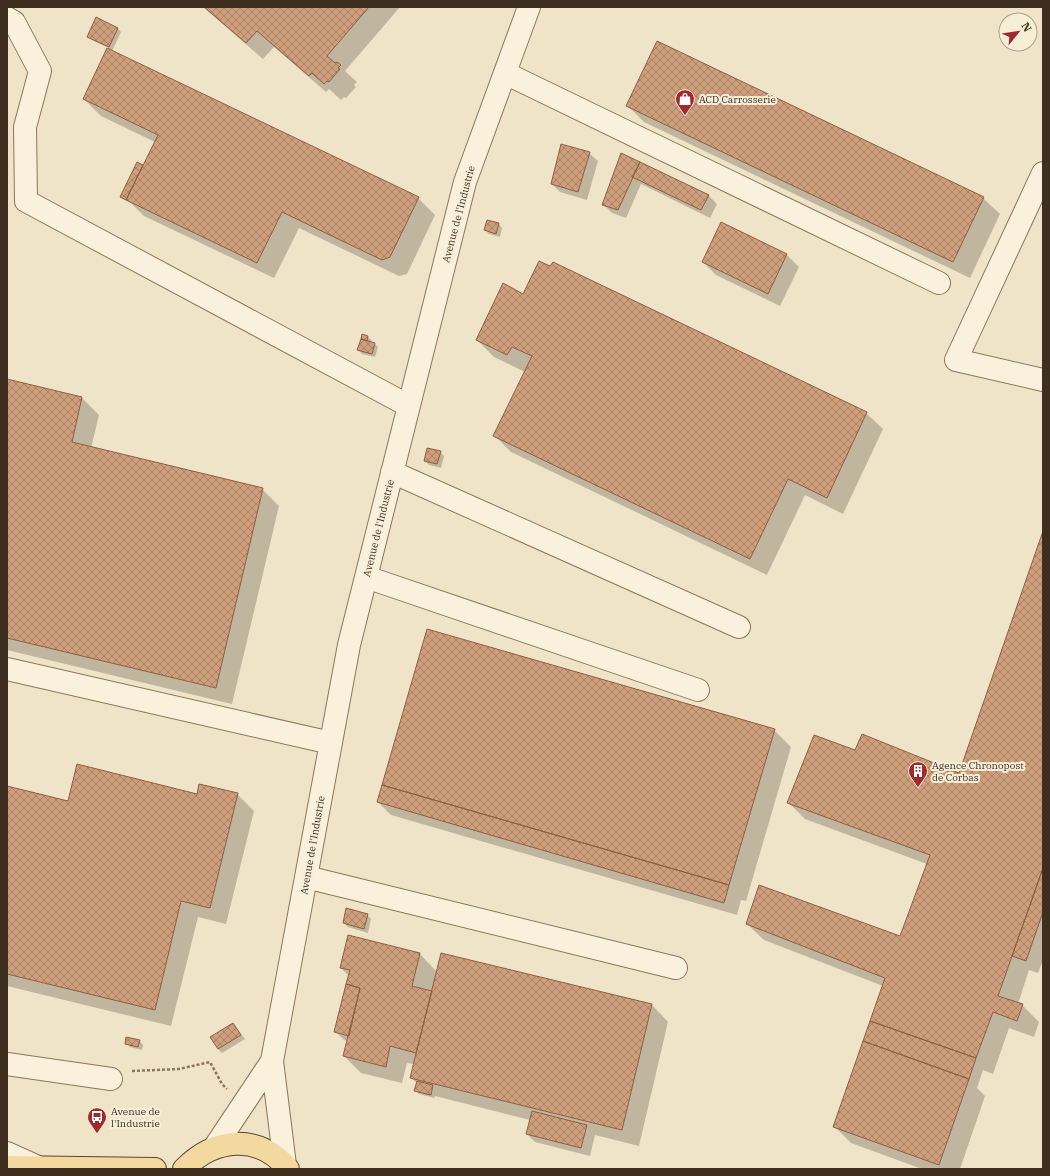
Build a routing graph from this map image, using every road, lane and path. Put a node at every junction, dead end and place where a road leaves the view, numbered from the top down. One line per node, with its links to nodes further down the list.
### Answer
1 (529, 7): 3 (street, Avenue de l'Industrie)
2 (7, 18): 5 (street)
3 (505, 73): 6 (street); 8 (street, Avenue de l'Industrie)
4 (1043, 173): 7 (street)
5 (16, 198): 8 (street)
6 (939, 283)
7 (1043, 380)
8 (409, 406): 9 (street, Avenue de l'Industrie)
9 (392, 472): 10 (street, Avenue de l'Industrie); 11 (street)
10 (366, 577): 13 (street); 14 (street, Avenue de l'Industrie)
11 (739, 627)
12 (7, 669): 14 (street)
13 (698, 690)
14 (331, 743): 15 (street, Avenue de l'Industrie)
15 (306, 877): 16 (street); 17 (street, Avenue de l'Industrie)
16 (676, 968)
17 (272, 1061): 20 (street, Avenue de l'Industrie); 25 (street, Avenue de l'Industrie)
18 (7, 1064): 19 (street)
19 (111, 1079): 20 (path)
20 (243, 1104): 21 (street, Avenue de l'Industrie)
21 (214, 1148): 25 (main road); 27 (main road)
22 (7, 1153): 24 (street)
23 (7, 1167): 24 (main road)
24 (38, 1167): 26 (main road)
25 (286, 1167)
26 (155, 1169)
27 (184, 1169)

